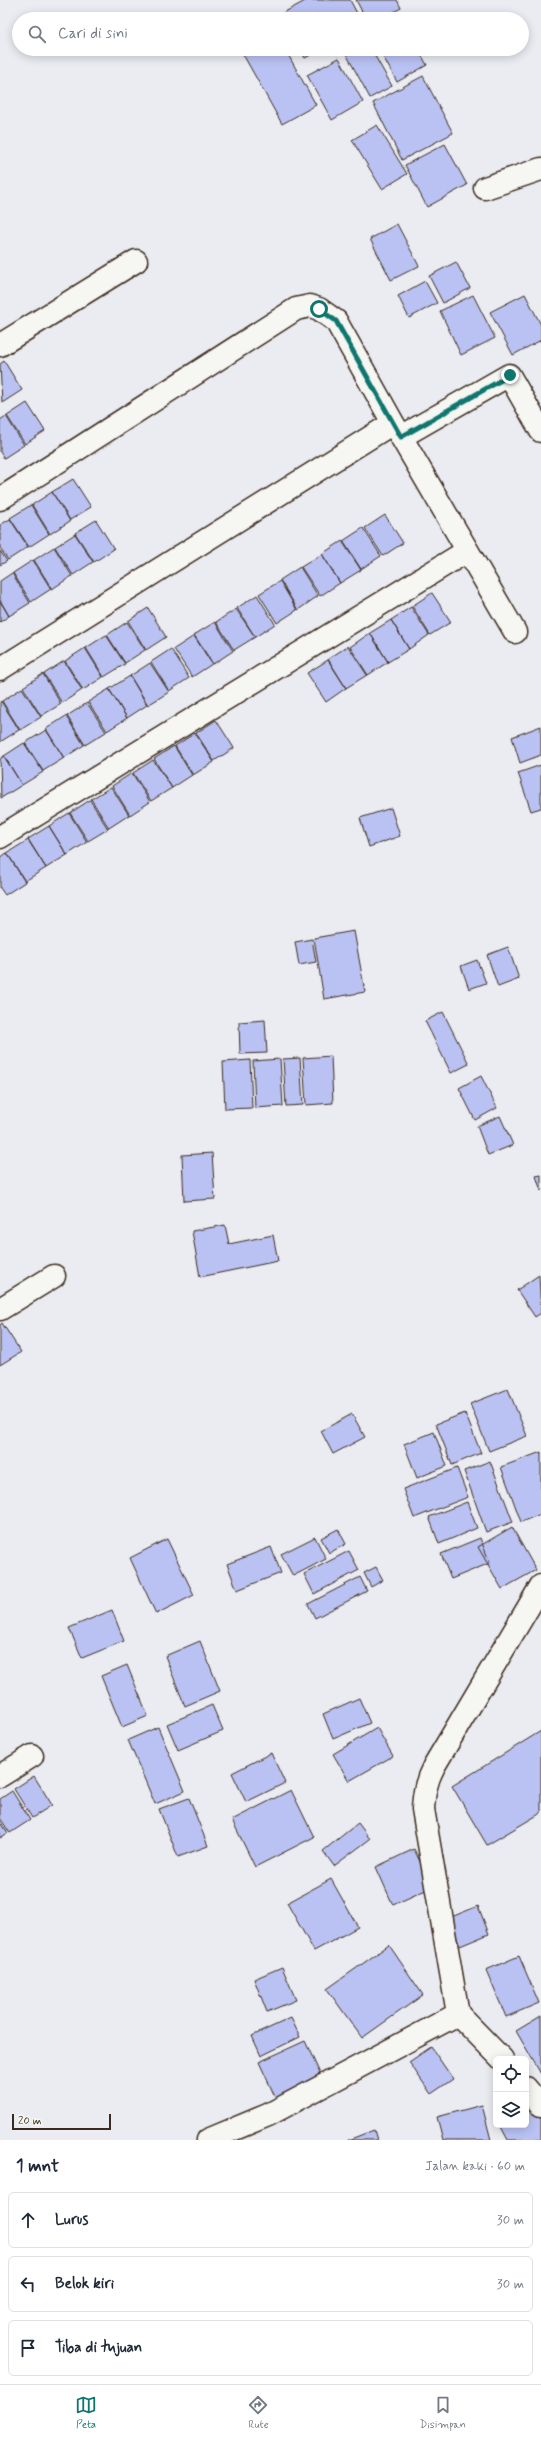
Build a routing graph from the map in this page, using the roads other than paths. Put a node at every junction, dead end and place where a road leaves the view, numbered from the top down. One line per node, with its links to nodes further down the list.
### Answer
1 (541, 169): 2 (street)
2 (485, 188)
3 (136, 261): 4 (street)
4 (0, 346)
5 (397, 430): 6 (street); 7 (street); 8 (street); 10 (street)
6 (541, 431)
7 (0, 499)
8 (467, 551): 9 (street); 11 (street)
9 (515, 632)
10 (0, 669)
11 (0, 838)
12 (54, 1276): 13 (street)
13 (0, 1309)
14 (541, 1586): 17 (street)
15 (32, 1756): 16 (street)
16 (0, 1776)
17 (458, 2014): 18 (street); 21 (street)
18 (499, 2056)
19 (529, 2092): 20 (street)
20 (541, 2106)
21 (208, 2140)

